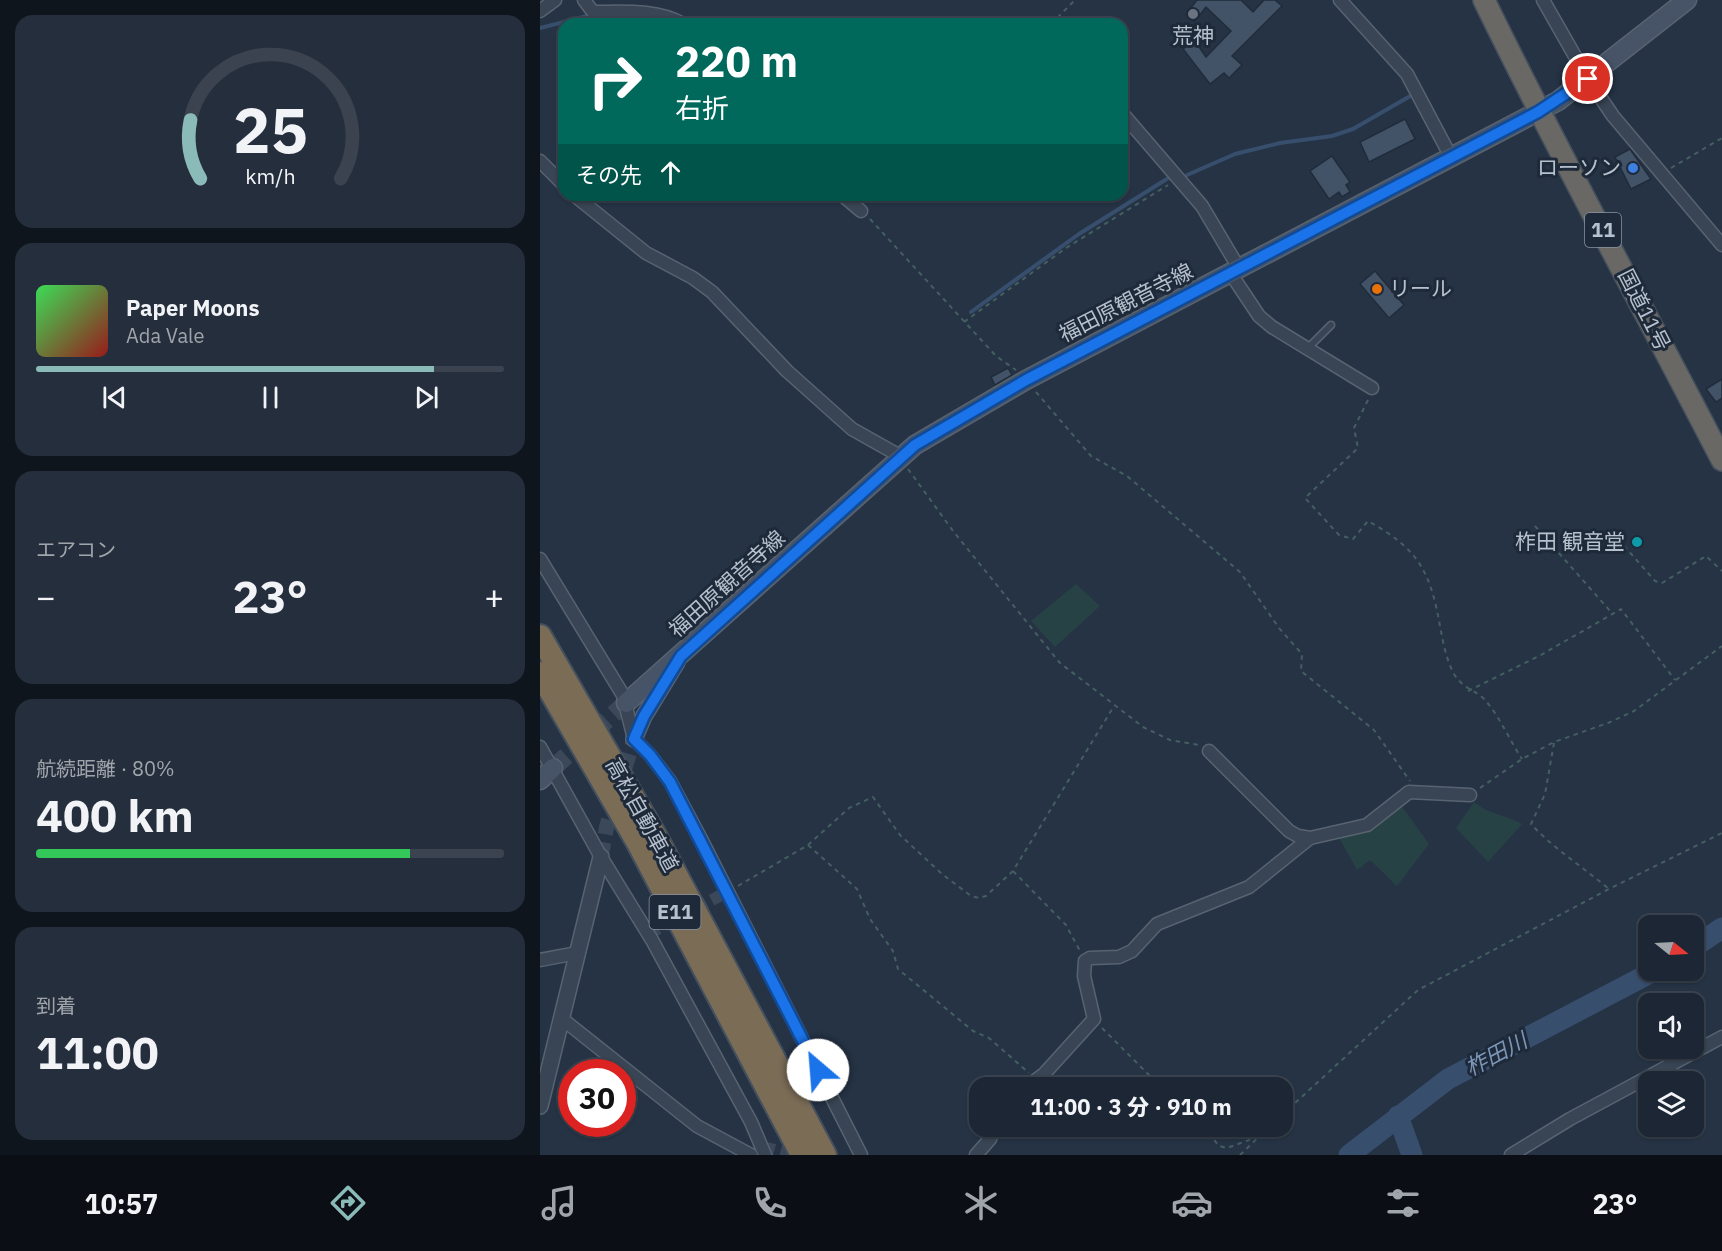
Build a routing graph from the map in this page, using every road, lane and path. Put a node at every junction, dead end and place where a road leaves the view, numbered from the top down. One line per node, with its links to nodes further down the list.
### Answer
1 (555, 0): 8 (street)
2 (584, 0): 9 (street)
3 (1075, 0): 10 (path)
4 (1340, 0): 15 (street)
5 (1484, 0): 12 (highway, 国道11号 / 11)
6 (1543, 0): 11 (street)
7 (1687, 0): 11 (main road, 福田原観音寺線)
8 (540, 11)
9 (673, 18)
10 (1057, 18)
11 (1588, 79): 12 (main road, 福田原観音寺線); 17 (street)
12 (1538, 112): 15 (main road, 福田原観音寺線); 31 (highway, 国道11号 / 11)
13 (1128, 119): 18 (street)
14 (1722, 138): 17 (path)
15 (1451, 157): 24 (main road, 福田原観音寺線)
16 (540, 161): 19 (street)
17 (1661, 174): 23 (street)
18 (1179, 178): 24 (street); 25 (path)
19 (558, 179)
20 (581, 201): 30 (street)
21 (849, 201): 22 (street)
22 (861, 211): 25 (path)
23 (1722, 245)
24 (1235, 272): 27 (street); 28 (main road, 福田原観音寺線)
25 (964, 322): 28 (path)
26 (1331, 325): 27 (lane)
27 (1308, 348): 29 (street)
28 (1026, 380): 30 (main road, 福田原観音寺線); 51 (path)
29 (1372, 388): 42 (path)
30 (900, 456): 39 (main road, 福田原観音寺線); 44 (path)
31 (1722, 460)
32 (1535, 526): 36 (path)
33 (1618, 539): 35 (path)
34 (540, 559): 43 (street)
35 (1722, 571)
36 (1611, 612): 41 (path); 42 (path)
37 (540, 636): 78 (highway, 高松自動車道 / E11)
38 (1722, 646): 41 (path)
39 (686, 651): 43 (main road, 福田原観音寺線); 45 (street)
40 (540, 673): 77 (highway, 高松自動車道 / E11)
41 (1675, 680): 46 (path)
42 (1468, 691): 49 (path)
43 (625, 699): 45 (street)
44 (1114, 706): 48 (path); 57 (path)
45 (634, 739): 59 (street)
46 (1554, 742): 49 (path); 58 (path)
47 (540, 747): 50 (street)
48 (1209, 751): 54 (street)
49 (1522, 759): 52 (path)
50 (546, 774): 56 (street)
51 (1417, 791): 52 (street); 54 (street)
52 (1470, 795)
53 (1722, 833): 58 (path)
54 (1310, 838): 62 (street)
55 (808, 845): 57 (path); 59 (path); 66 (path)
56 (601, 857): 60 (street); 76 (street)
57 (1013, 871): 62 (path)
58 (1609, 889): 69 (path)
59 (727, 892): 79 (street)
60 (577, 953): 61 (street); 63 (street)
61 (540, 960)
62 (1085, 961): 64 (street)
63 (561, 1018): 70 (street); 75 (street)
64 (1094, 1019): 67 (street); 68 (path)
65 (1722, 1036): 82 (street)
66 (1033, 1077)
67 (1039, 1077)
68 (1150, 1077)
69 (1293, 1105)
70 (540, 1106)
71 (991, 1137): 80 (street)
72 (1212, 1137): 73 (path)
73 (1257, 1137)
74 (1259, 1137): 81 (path)
75 (751, 1155)
76 (765, 1155)
77 (802, 1155)
78 (825, 1155)
79 (861, 1155)
80 (976, 1155)
81 (1240, 1155)
82 (1511, 1155)

